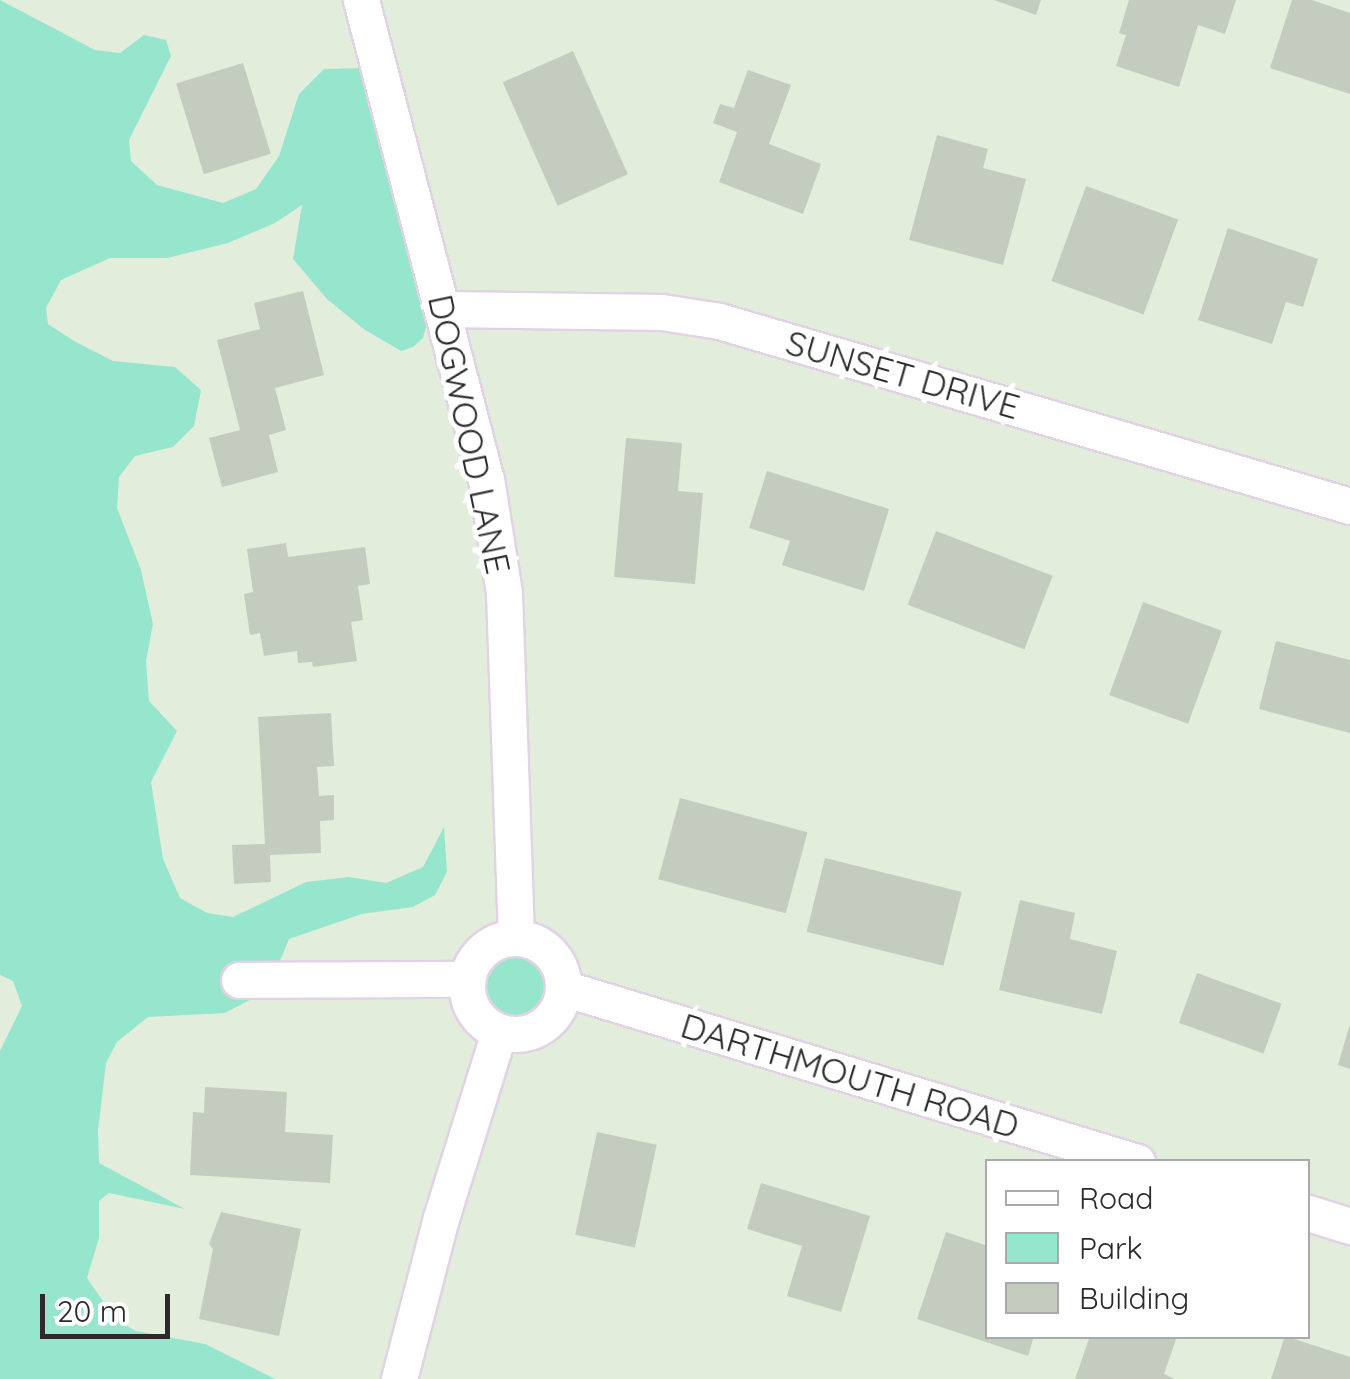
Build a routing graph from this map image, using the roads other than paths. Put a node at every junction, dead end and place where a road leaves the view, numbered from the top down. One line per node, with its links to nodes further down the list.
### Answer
1 (361, 0): 2 (street, DOGWOOD LANE)
2 (445, 309): 3 (street, SUNSET DRIVE); 4 (street, DOGWOOD LANE)
3 (1350, 506)
4 (516, 938): 6 (street); 7 (street)
5 (239, 980): 6 (street)
6 (466, 980): 8 (street)
7 (563, 988): 8 (street); 9 (street, DARTHMOUTH ROAD)
8 (499, 1032): 12 (street)
9 (1127, 1159)
10 (1310, 1214): 11 (street)
11 (1350, 1226)
12 (398, 1379)

